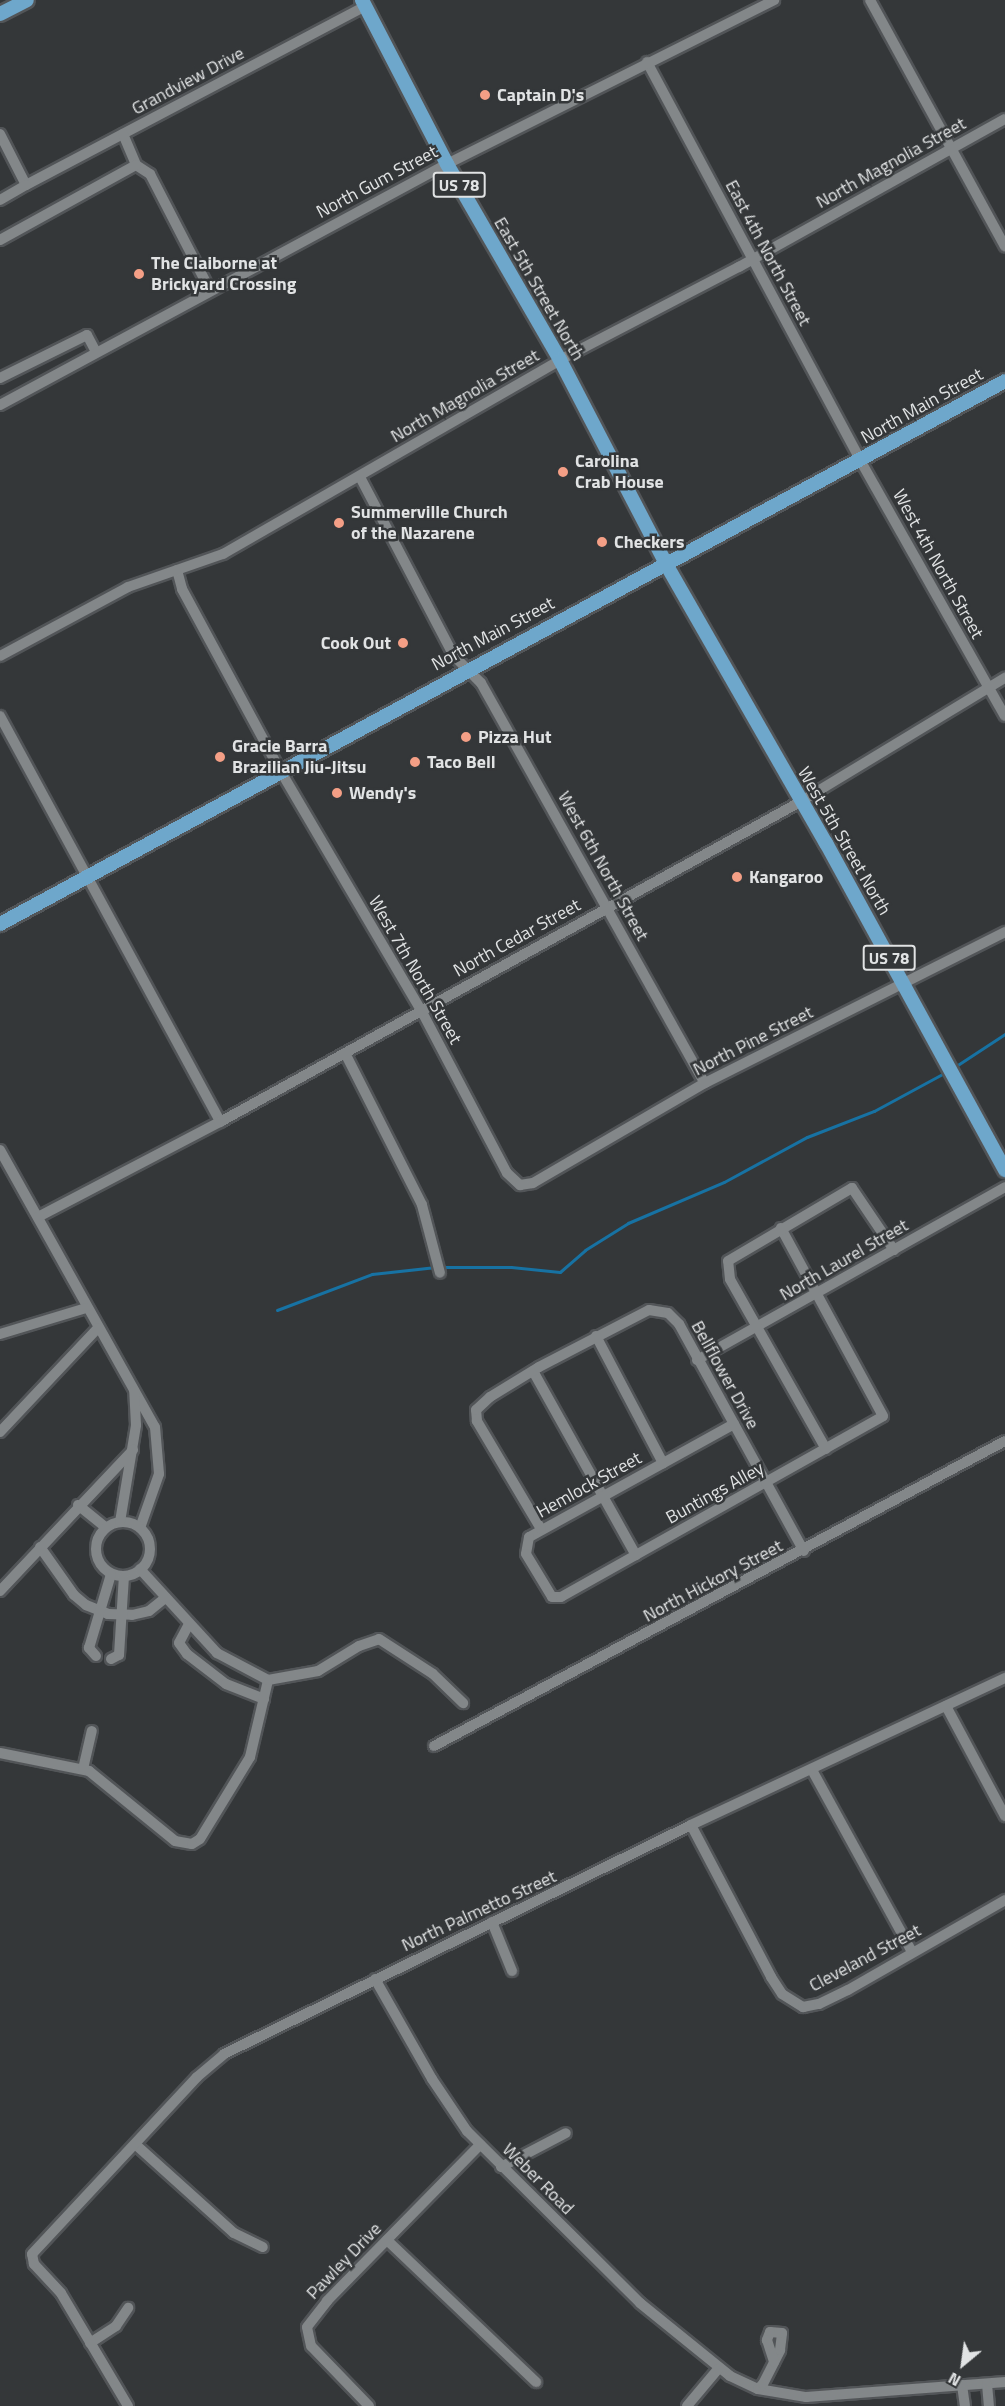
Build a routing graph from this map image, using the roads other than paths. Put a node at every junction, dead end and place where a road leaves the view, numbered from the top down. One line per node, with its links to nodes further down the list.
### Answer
1 (27, 0): 5 (main road)
2 (774, 0): 6 (street, North Gum Street)
3 (870, 0): 10 (street)
4 (364, 3): 9 (street, Grandview Drive); 11 (main road, East 5th Street North / US 78)
5 (0, 14)
6 (647, 62): 11 (street, North Gum Street); 17 (street, East 4th North Street)
7 (1005, 119): 10 (street, North Magnolia Street)
8 (0, 134): 13 (street)
9 (123, 134): 12 (street); 13 (street, Grandview Drive)
10 (953, 147): 16 (street); 17 (street, North Magnolia Street)
11 (447, 164): 18 (street, North Gum Street); 20 (main road, East 5th Street North / US 78)
12 (136, 165): 15 (street); 18 (street)
13 (26, 185): 14 (street, Grandview Drive)
14 (0, 200)
15 (0, 240)
16 (1005, 247)
17 (751, 259): 20 (street, North Magnolia Street); 24 (street, East 4th North Street)
18 (210, 290): 19 (street, North Gum Street)
19 (96, 352): 21 (street); 23 (street, North Gum Street)
20 (560, 360): 25 (street, North Magnolia Street); 26 (main road, East 5th Street North / US 78)
21 (0, 378)
22 (1005, 381): 24 (main road, North Main Street)
23 (0, 405)
24 (860, 460): 26 (main road, North Main Street); 31 (street, West 4th North Street)
25 (360, 477): 27 (street, North Magnolia Street); 29 (street, West 6th North Street)
26 (666, 564): 29 (main road, North Main Street); 35 (main road, West 5th Street North / US 78)
27 (177, 570): 28 (street, North Magnolia Street); 34 (street, West 7th North Street)
28 (0, 656)
29 (466, 669): 34 (main road, North Main Street); 37 (street, West 6th North Street)
30 (1005, 678): 31 (street, North Cedar Street)
31 (988, 688): 33 (street, West 4th North Street); 35 (street, North Cedar Street)
32 (0, 716): 36 (street)
33 (1005, 716)
34 (280, 770): 36 (main road, North Main Street); 41 (street, West 7th North Street)
35 (800, 802): 37 (street, North Cedar Street); 40 (main road, West 5th Street North / US 78)
36 (85, 878): 38 (main road, North Main Street); 44 (street)
37 (608, 907): 41 (street, North Cedar Street); 43 (street, West 6th North Street)
38 (0, 924)
39 (1005, 932): 40 (street, North Pine Street)
40 (904, 984): 43 (street, North Pine Street); 46 (main road, West 5th Street North / US 78)
41 (421, 1010): 42 (street, North Cedar Street); 47 (street, West 7th North Street)
42 (345, 1053): 44 (street, North Cedar Street); 52 (street)
43 (705, 1083): 47 (street, North Pine Street)
44 (220, 1122): 49 (street, North Cedar Street)
45 (0, 1150): 49 (street)
46 (1005, 1170)
47 (520, 1185)
48 (1005, 1187): 51 (street, North Laurel Street)
49 (38, 1217): 54 (street)
50 (781, 1228): 51 (street); 53 (street); 55 (street)
51 (894, 1250): 53 (street, North Laurel Street)
52 (440, 1272)
53 (817, 1294): 55 (street, North Laurel Street); 67 (street, Buntings Alley)
54 (86, 1308): 56 (street); 57 (street)
55 (760, 1327): 59 (street, North Laurel Street); 67 (street)
56 (98, 1328): 61 (street); 65 (street)
57 (0, 1334)
58 (596, 1336): 59 (street, Bellflower Drive); 60 (street, Bellflower Drive); 69 (street)
59 (697, 1360): 63 (street, Bellflower Drive)
60 (533, 1371): 71 (street); 76 (street, Bellflower Drive)
61 (134, 1391): 62 (street); 64 (street)
62 (152, 1421): 64 (street); 75 (street)
63 (734, 1424): 69 (street, Hemlock Street); 70 (street, Bellflower Drive)
64 (136, 1425): 68 (street)
65 (0, 1432)
66 (1005, 1441): 78 (street, North Hickory Street)
67 (826, 1449): 70 (street, Buntings Alley)
68 (133, 1450): 72 (street); 73 (street)
69 (663, 1463): 71 (street, Hemlock Street)
70 (767, 1483): 78 (street, Bellflower Drive); 79 (street, Buntings Alley)
71 (603, 1496): 76 (street, Hemlock Street); 79 (street)
72 (78, 1505): 74 (street); 77 (street)
73 (120, 1522): 74 (street); 75 (street)
74 (106, 1528): 81 (street)
75 (140, 1528): 80 (street)
76 (541, 1529): 84 (street, Hemlock Street)
77 (40, 1546): 83 (street); 86 (street)
78 (804, 1551): 97 (street, North Hickory Street)
79 (636, 1556): 84 (street, Buntings Alley)
80 (140, 1569): 82 (street); 85 (street)
81 (111, 1574): 82 (street); 86 (street)
82 (124, 1576): 87 (street)
83 (0, 1591)
84 (561, 1597)
85 (165, 1598): 87 (street); 88 (street)
86 (100, 1610): 87 (street); 89 (street)
87 (123, 1616): 90 (street)
88 (189, 1624): 92 (street); 93 (street)
89 (96, 1656)
90 (111, 1659)
91 (1005, 1678): 95 (street, North Palmetto Street)
92 (268, 1680): 93 (street); 94 (street)
93 (264, 1699): 99 (street)
94 (463, 1703)
95 (946, 1706): 100 (street, North Palmetto Street); 101 (street)
96 (92, 1731): 99 (street)
97 (434, 1746)
98 (0, 1753): 99 (street)
99 (83, 1769)
100 (812, 1770): 102 (street, North Palmetto Street); 105 (street)
101 (1005, 1816)
102 (691, 1825): 104 (street, North Palmetto Street); 105 (street, Cleveland Street)
103 (1005, 1900): 105 (street, Cleveland Street)
104 (492, 1922): 106 (street); 107 (street, North Palmetto Street)
105 (912, 1952)
106 (512, 1971)
107 (375, 1979): 109 (street, North Palmetto Street); 110 (street, Weber Road)
108 (566, 2133): 111 (street)
109 (135, 2144): 113 (street); 115 (street, North Palmetto Street)
110 (480, 2145): 111 (street, Weber Road); 112 (street, Pawley Drive)
111 (501, 2167): 117 (street, Weber Road)
112 (387, 2240): 118 (street); 125 (street, Pawley Drive)
113 (263, 2247)
114 (128, 2308): 115 (street)
115 (90, 2343): 124 (street)
116 (774, 2362): 122 (street)
117 (718, 2369): 122 (street, Weber Road); 126 (street)
118 (536, 2382)
119 (1005, 2382): 120 (street, Weber Road)
120 (987, 2384): 121 (street, Weber Road); 128 (street)
121 (962, 2385): 123 (street, Weber Road); 127 (street)
122 (758, 2389): 123 (street, Weber Road)
123 (839, 2401)
124 (128, 2406)
125 (369, 2406)
126 (687, 2406)
127 (965, 2406)
128 (988, 2406)

